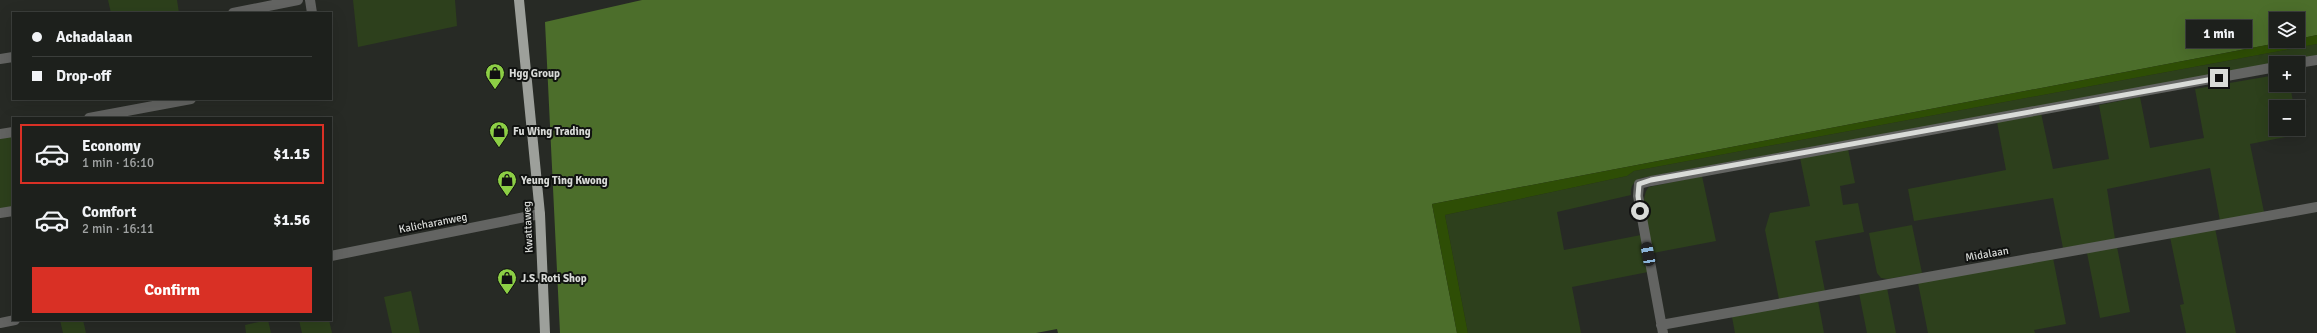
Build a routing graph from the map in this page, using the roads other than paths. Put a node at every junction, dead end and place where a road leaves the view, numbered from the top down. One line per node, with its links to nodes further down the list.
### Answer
1 (298, 0): 4 (street)
2 (310, 0): 5 (street)
3 (519, 0): 18 (main road, Kwattaweg)
4 (238, 12)
5 (312, 12)
6 (12, 57): 7 (street)
7 (0, 59)
8 (2317, 60): 9 (street)
9 (2305, 62)
10 (2269, 68): 22 (street)
11 (186, 100): 12 (street)
12 (94, 117)
13 (12, 132): 14 (street)
14 (0, 134)
15 (2317, 207): 22 (street, Midalaan)
16 (12, 211): 17 (street)
17 (0, 213)
18 (540, 214): 19 (street, Kalicharanweg); 23 (main road, Kwattaweg)
19 (332, 256)
20 (12, 321): 21 (street)
21 (0, 323)
22 (1662, 329)
23 (545, 333)

